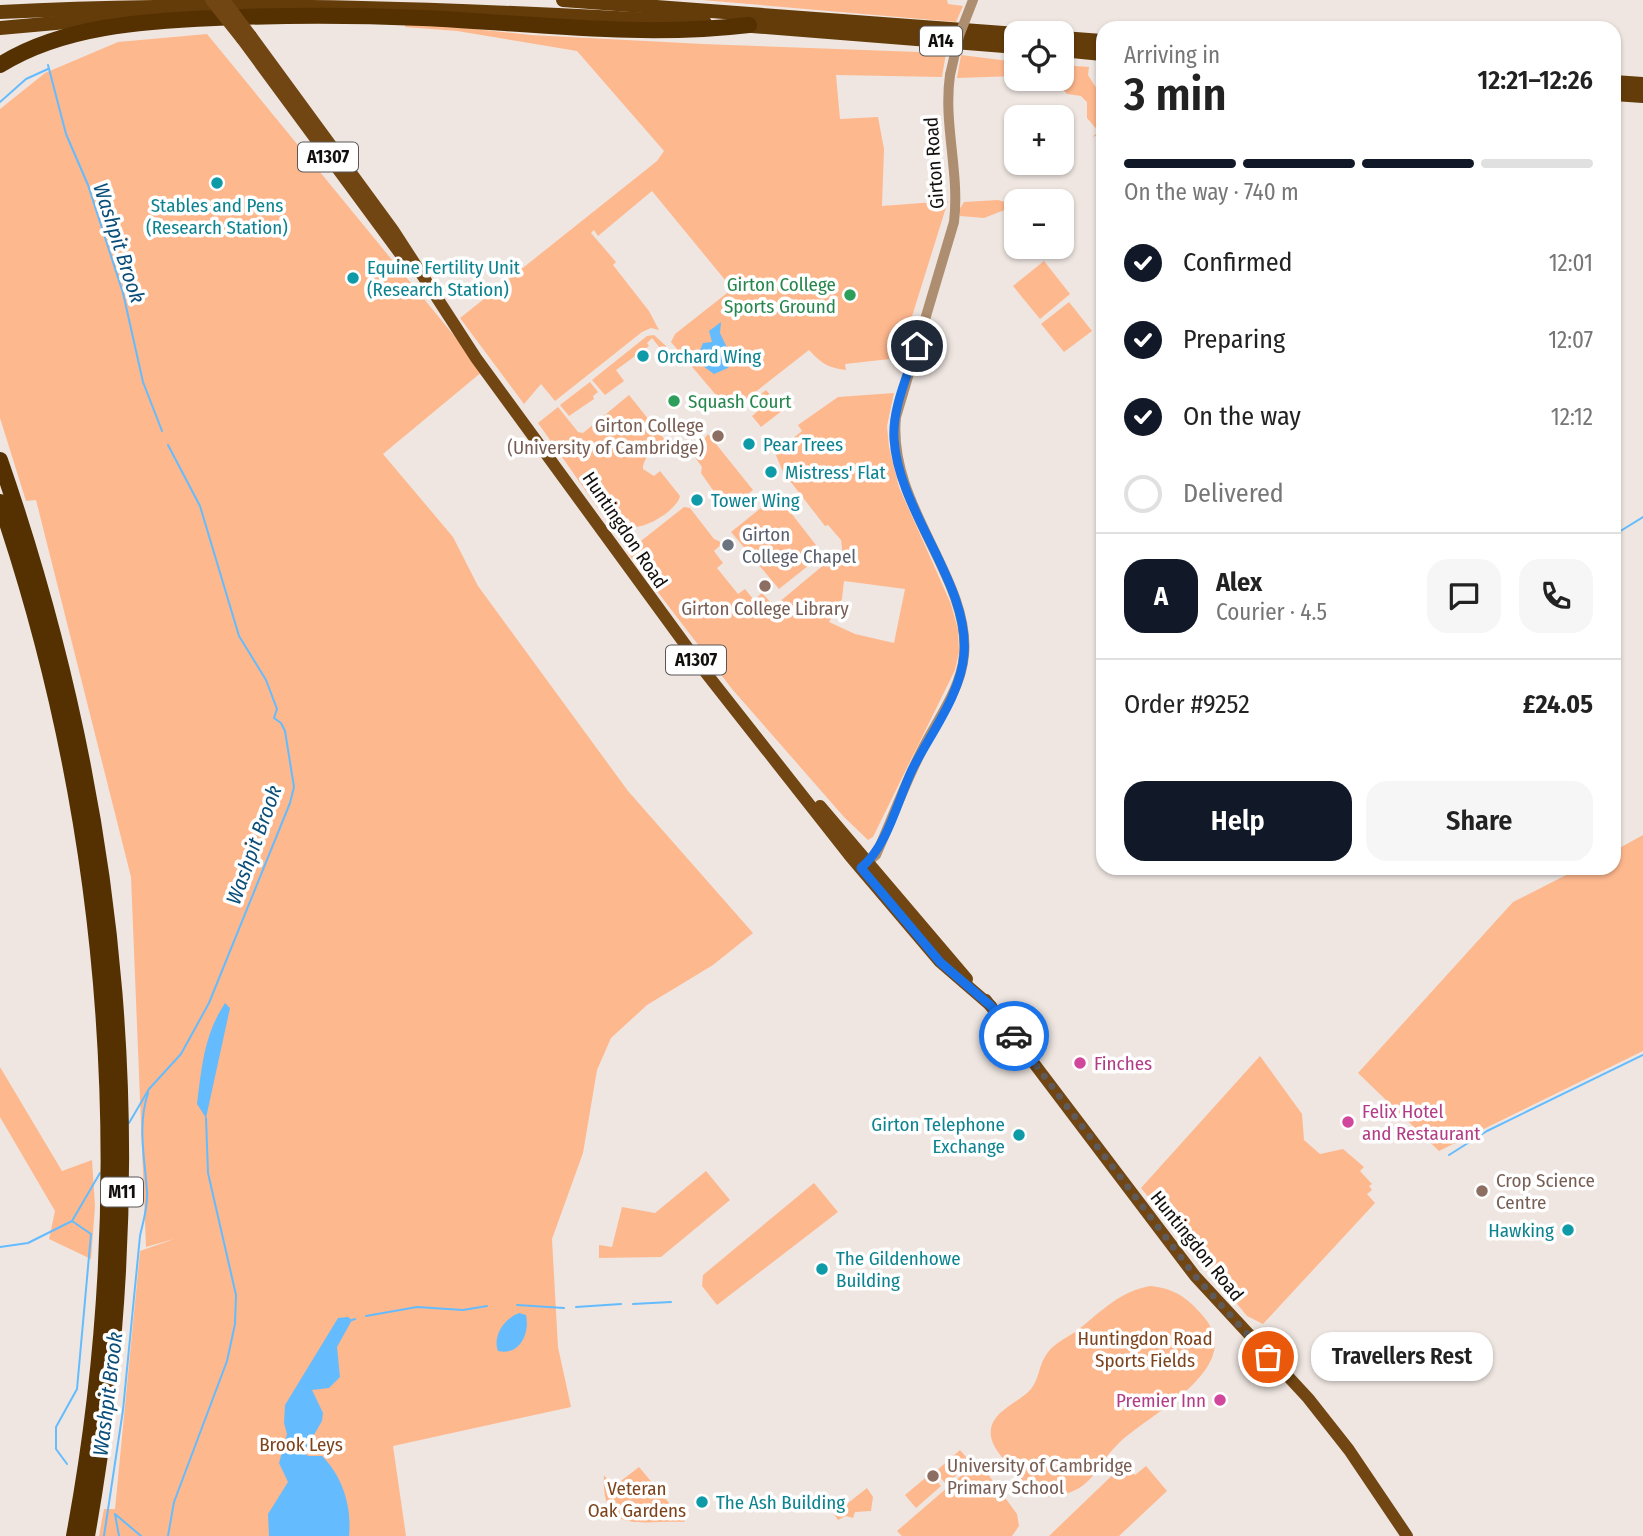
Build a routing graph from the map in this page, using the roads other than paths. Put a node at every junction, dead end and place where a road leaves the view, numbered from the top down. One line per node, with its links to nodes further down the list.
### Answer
1 (211, 0): 10 (main road, Huntingdon Road / A1307, bridge)
2 (224, 0): 10 (main road, Huntingdon Road / A1307, bridge)
3 (563, 0): 9 (highway, A14)
4 (974, 0): 23 (street, Girton Road, bridge)
5 (247, 3): 6 (highway, A14); 7 (highway, A14); 8 (highway)
6 (0, 12)
7 (749, 25): 13 (highway, A14); 16 (highway)
8 (0, 27)
9 (1004, 33)
10 (246, 37): 23 (main road, Huntingdon Road / A1307)
11 (1074, 39): 12 (highway)
12 (1096, 41)
13 (1004, 46)
14 (1074, 51): 15 (highway)
15 (1096, 53)
16 (0, 65)
17 (1621, 82): 18 (highway)
18 (1643, 84)
19 (1621, 94): 20 (highway)
20 (1643, 96)
21 (0, 460): 25 (highway, M11)
22 (0, 502): 24 (highway, M11)
23 (864, 865): 26 (main road, Huntingdon Road / A1307)
24 (74, 1536)
25 (87, 1536)
26 (1407, 1536)

